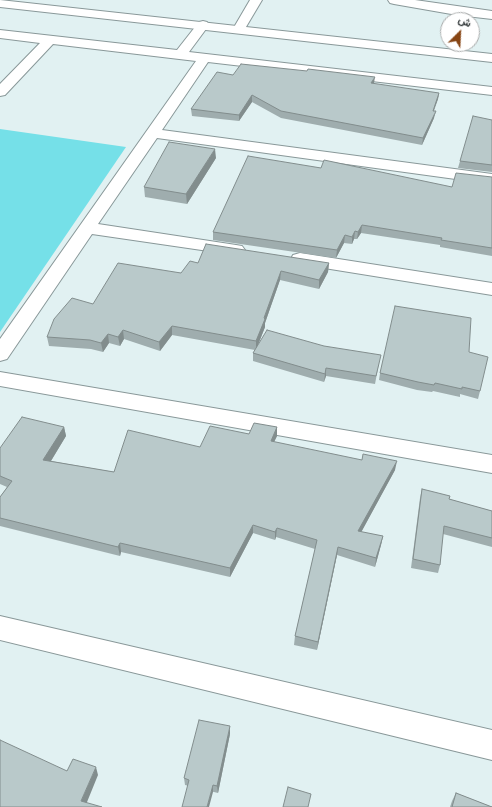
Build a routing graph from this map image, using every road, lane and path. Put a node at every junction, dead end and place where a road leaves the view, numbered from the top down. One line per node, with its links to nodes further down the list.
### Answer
1 (256, 0): 6 (street)
2 (394, 0): 4 (street)
3 (0, 3): 5 (street)
4 (492, 16)
5 (203, 25): 6 (street); 9 (street)
6 (239, 29): 11 (street)
7 (0, 34): 8 (street)
8 (49, 41): 9 (street); 12 (street)
9 (180, 55): 10 (street)
10 (205, 57): 13 (street); 14 (street)
11 (492, 58)
12 (0, 92)
13 (492, 92)
14 (152, 133): 15 (street); 16 (street)
15 (492, 179)
16 (88, 228): 17 (street); 20 (street)
17 (250, 252)
18 (282, 257): 19 (street)
19 (492, 289)
20 (1, 351)
21 (0, 379): 22 (street)
22 (492, 464)
23 (0, 628): 24 (street)
24 (492, 745)

